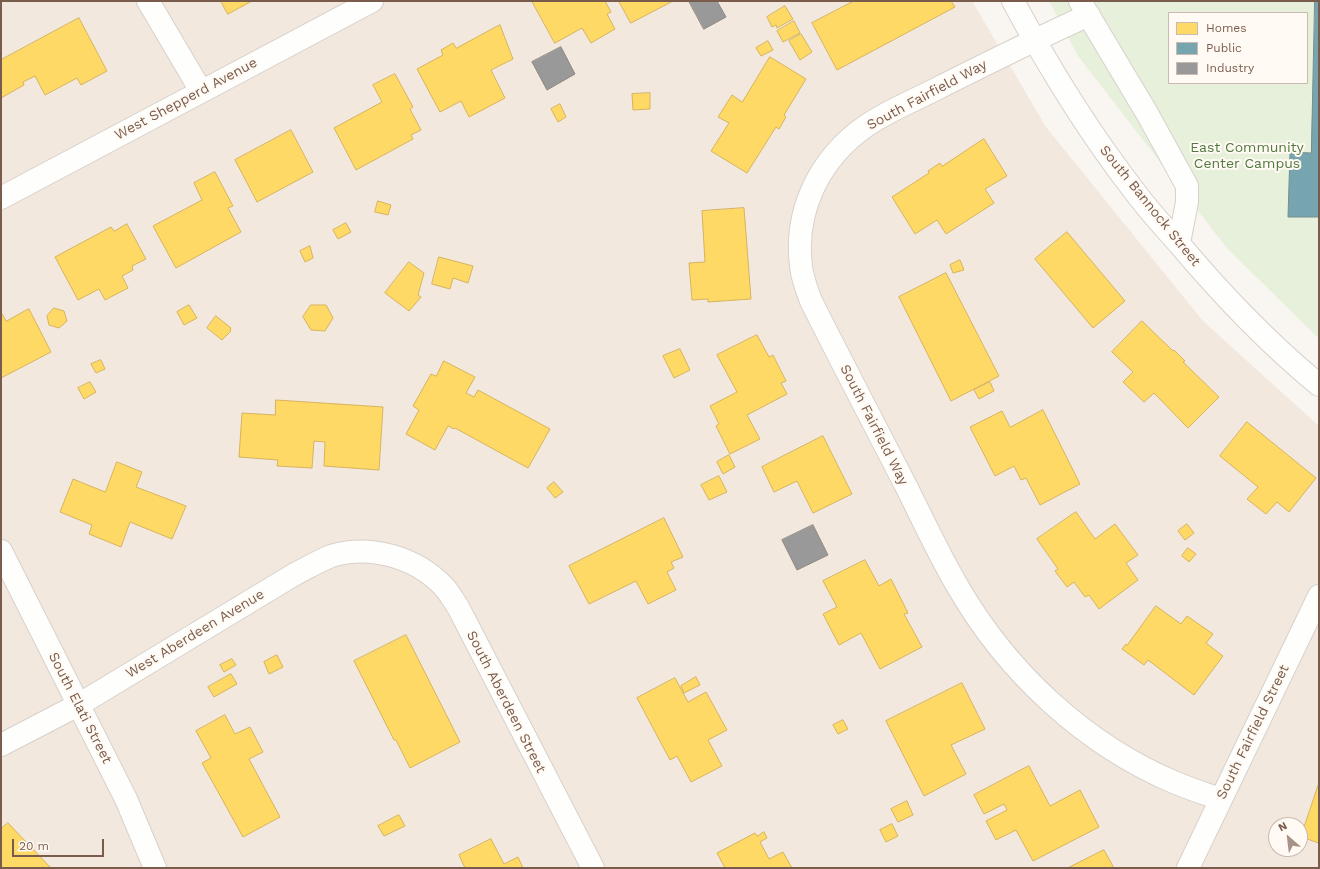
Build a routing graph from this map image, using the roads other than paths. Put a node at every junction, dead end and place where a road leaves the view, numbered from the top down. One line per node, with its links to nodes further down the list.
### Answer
1 (148, 1): 6 (street)
2 (372, 1): 6 (street, West Shepperd Avenue)
3 (1013, 1): 5 (street, South Bannock Street)
4 (1084, 8): 5 (street, South Fairfield Way); 8 (street)
5 (1034, 40): 8 (street, South Bannock Street); 15 (street, South Fairfield Way)
6 (201, 92): 7 (street, West Shepperd Avenue)
7 (1, 198)
8 (1179, 244): 9 (street, South Bannock Street)
9 (1319, 385)
10 (1, 551): 13 (street, South Elati Street)
11 (397, 557): 13 (street, West Aberdeen Avenue); 17 (street, South Aberdeen Street)
12 (1319, 596): 15 (street, South Fairfield Street)
13 (80, 704): 14 (street, West Aberdeen Avenue); 16 (street, South Elati Street)
14 (1, 745)
15 (1220, 799): 18 (street, South Fairfield Street)
16 (155, 868)
17 (592, 868)
18 (1188, 868)

